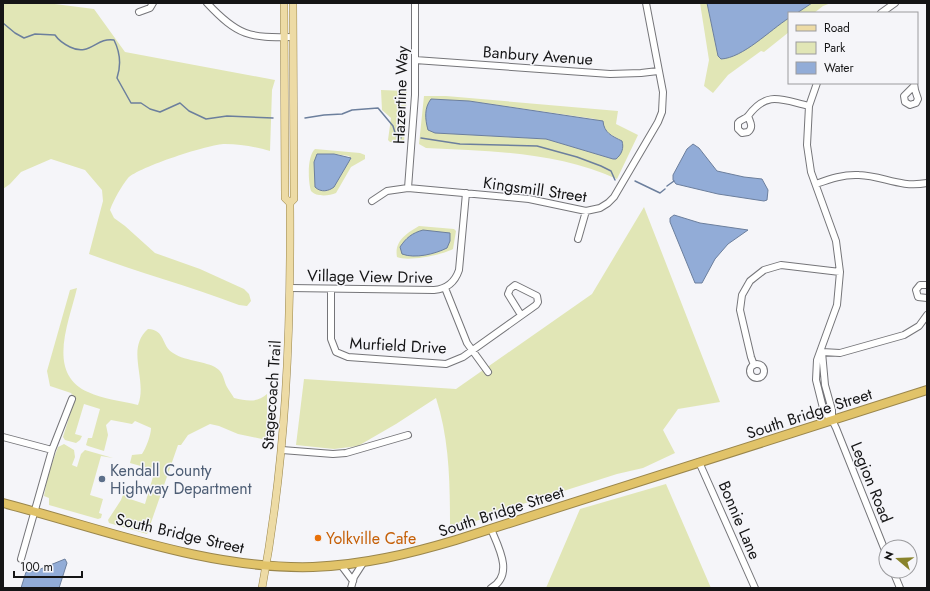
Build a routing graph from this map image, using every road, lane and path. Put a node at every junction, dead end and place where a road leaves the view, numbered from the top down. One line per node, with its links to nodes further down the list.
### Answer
1 (153, 3): 8 (street)
2 (207, 3): 10 (street)
3 (284, 3): 10 (main road, Stagecoach Trail)
4 (293, 3): 11 (main road, Stagecoach Trail)
5 (415, 3): 12 (street, Hazertine Way)
6 (646, 3): 13 (street, Kingsmill Street)
7 (895, 3): 9 (street)
8 (139, 12)
9 (882, 12)
10 (284, 37): 11 (street); 22 (main road, Stagecoach Trail)
11 (293, 37): 22 (main road, Stagecoach Trail)
12 (415, 60): 13 (street, Banbury Avenue); 19 (street, Hazertine Way)
13 (658, 71): 23 (street, Kingsmill Street)
14 (817, 84): 15 (street)
15 (809, 106): 16 (street); 18 (street)
16 (748, 116)
17 (927, 183): 18 (street)
18 (816, 184): 25 (street)
19 (408, 188): 20 (street, Kingsmill Street); 21 (street, Kingsmill Street)
20 (466, 193): 23 (street, Kingsmill Street); 28 (street, Village View Drive)
21 (372, 201)
22 (290, 203): 27 (main road, Stagecoach Trail)
23 (586, 211): 24 (street)
24 (578, 239)
25 (840, 272): 34 (street); 35 (street)
26 (927, 285): 30 (street)
27 (290, 288): 29 (street, Village View Drive); 43 (main road, Stagecoach Trail)
28 (445, 288): 29 (street, Village View Drive); 33 (street)
29 (331, 289): 33 (street, Murfield Drive)
30 (927, 298)
31 (521, 315): 31 (street); 33 (street)
32 (927, 315): 34 (street)
33 (472, 351): 36 (street)
34 (822, 352): 39 (street, Legion Road)
35 (754, 365)
36 (488, 372)
37 (927, 390): 39 (highway, South Bridge Street)
38 (72, 399): 42 (street)
39 (832, 420): 44 (highway, South Bridge Street); 48 (street, Legion Road)
40 (408, 435): 43 (street)
41 (3, 437): 42 (street)
42 (52, 450): 46 (street)
43 (282, 450): 51 (main road, Stagecoach Trail)
44 (699, 462): 47 (highway, South Bridge Street); 56 (street, Bonnie Lane)
45 (3, 503): 46 (highway, South Bridge Street)
46 (34, 511): 49 (street); 51 (highway, South Bridge Street)
47 (491, 529): 50 (highway, South Bridge Street); 55 (street)
48 (880, 539)
49 (20, 559)
50 (363, 563): 52 (highway, South Bridge Street); 53 (street)
51 (266, 565): 52 (highway, South Bridge Street); 54 (main road, Stagecoach Trail)
52 (341, 565): 53 (street)
53 (352, 585)
54 (262, 588)
55 (490, 588)
56 (755, 588)

